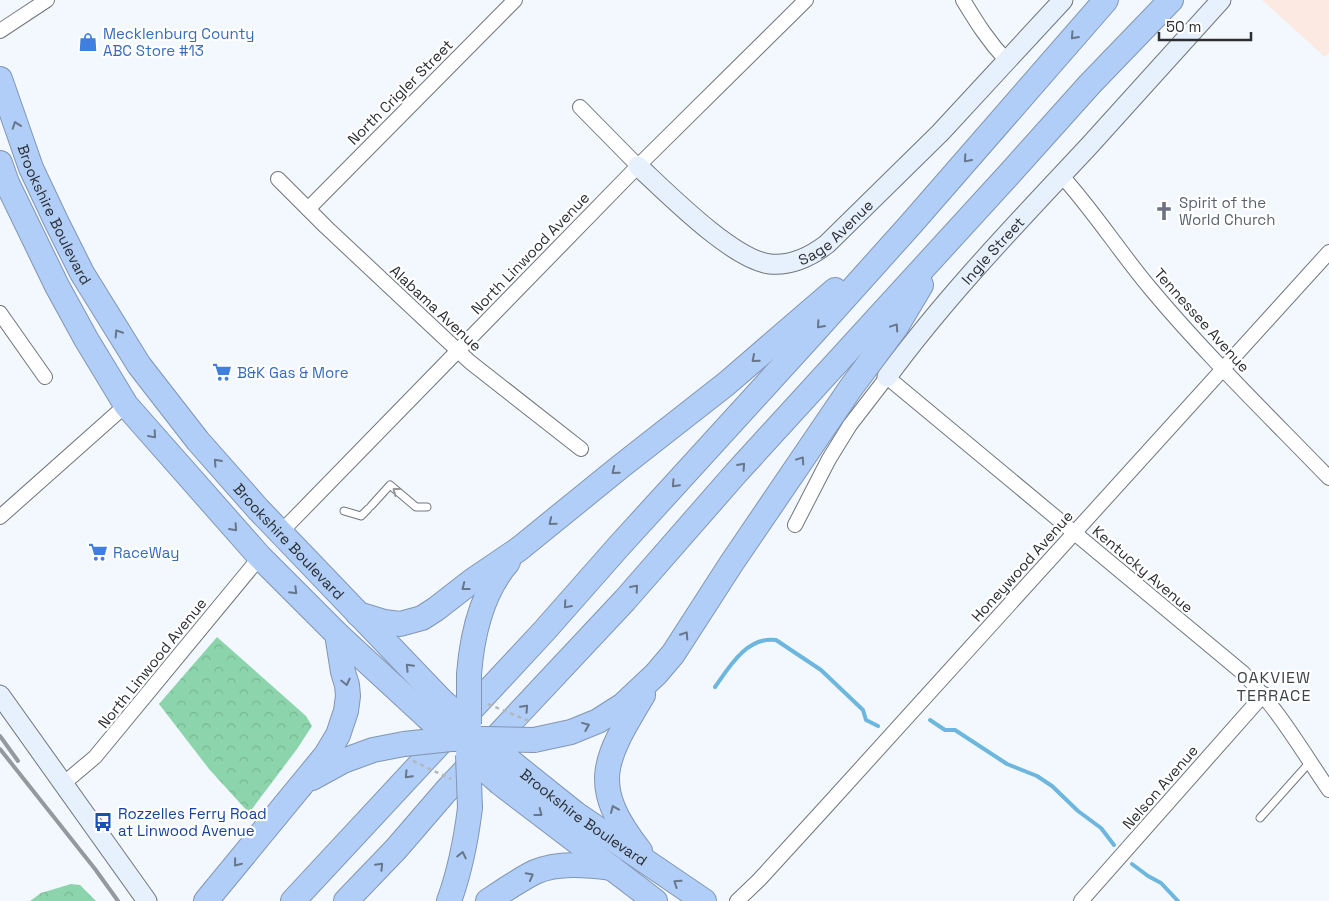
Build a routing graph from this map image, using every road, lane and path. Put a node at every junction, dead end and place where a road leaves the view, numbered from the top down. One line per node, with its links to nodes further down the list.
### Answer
1 (47, 0): 9 (street)
2 (516, 0): 17 (street, North Crigler Street)
3 (806, 0): 14 (street, North Linwood Avenue)
4 (963, 0): 10 (street)
5 (1062, 0): 10 (street, Sage Avenue)
6 (1106, 0): 18 (highway, one-way to 18)
7 (1171, 0): 19 (highway)
8 (1221, 0): 15 (street, Ingle Street)
9 (0, 31)
10 (1007, 61): 14 (street, Sage Avenue)
11 (0, 79): 25 (highway, Brookshire Boulevard, one-way to 11)
12 (580, 107): 14 (street)
13 (0, 163): 21 (highway, Brookshire Boulevard)
14 (638, 166): 23 (street, North Linwood Avenue)
15 (1061, 175): 24 (street, Tennessee Avenue); 27 (street, Ingle Street)
16 (278, 179): 17 (street, Alabama Avenue)
17 (308, 209): 23 (street, Alabama Avenue)
18 (911, 224): 37 (highway, one-way to 37); 59 (highway, one-way to 59)
19 (947, 242): 41 (highway, one-way to 19); 60 (highway, one-way to 19)
20 (1329, 252): 24 (street, Honeywood Avenue)
21 (46, 264): 25 (highway); 28 (highway, Brookshire Boulevard)
22 (0, 314): 26 (street)
23 (458, 350): 29 (street, Alabama Avenue); 35 (street, North Linwood Avenue)
24 (1224, 368): 30 (street, Tennessee Avenue); 36 (street, Honeywood Avenue)
25 (147, 376): 35 (highway, Brookshire Boulevard, one-way to 25)
26 (46, 377)
27 (887, 377): 34 (street, Ingle Street); 36 (street, Kentucky Avenue)
28 (126, 405): 33 (street); 38 (highway, Brookshire Boulevard, one-way to 38)
29 (581, 449)
30 (1329, 478)
31 (426, 507): 32 (lane, one-way to 32)
32 (344, 511)
33 (0, 517)
34 (795, 525)
35 (280, 533): 39 (highway, Brookshire Boulevard)
36 (1074, 533): 42 (street, Kentucky Avenue); 65 (street, Honeywood Avenue)
37 (519, 549): 39 (highway, one-way to 39); 47 (highway, bridge)
38 (260, 557): 40 (highway, Brookshire Boulevard, one-way to 40); 51 (street, North Linwood Avenue)
39 (356, 614): 45 (highway, Brookshire Boulevard, one-way to 39)
40 (336, 634): 45 (highway, Brookshire Boulevard); 52 (highway, one-way to 52)
41 (656, 674): 46 (highway, one-way to 41); 55 (highway, one-way to 41)
42 (1264, 694): 49 (street, Kentucky Avenue); 66 (street, Nelson Avenue)
43 (0, 695): 51 (street)
44 (488, 704): 46 (path, bridge)
45 (435, 710): 47 (highway, Brookshire Boulevard, bridge)
46 (537, 732): 47 (highway, bridge)
47 (468, 739): 48 (highway, bridge); 55 (highway, Brookshire Boulevard, bridge); 56 (highway, Brookshire Boulevard, one-way to 56, bridge); 61 (highway, one-way to 47, bridge)
48 (408, 752): 50 (path, bridge); 52 (highway)
49 (1310, 762): 53 (street, Kentucky Avenue); 54 (lane)
50 (452, 780)
51 (63, 784): 57 (street)
52 (301, 785): 58 (highway, one-way to 58)
53 (1329, 790)
54 (1260, 818)
55 (650, 864): 64 (highway, Brookshire Boulevard, one-way to 55)
56 (612, 868): 62 (highway, one-way to 56); 63 (highway, Brookshire Boulevard)
57 (148, 901)
58 (206, 901)
59 (293, 901)
60 (346, 901)
61 (448, 901)
62 (488, 901)
63 (655, 901)
64 (704, 901)
65 (737, 901)
66 (1081, 901)

